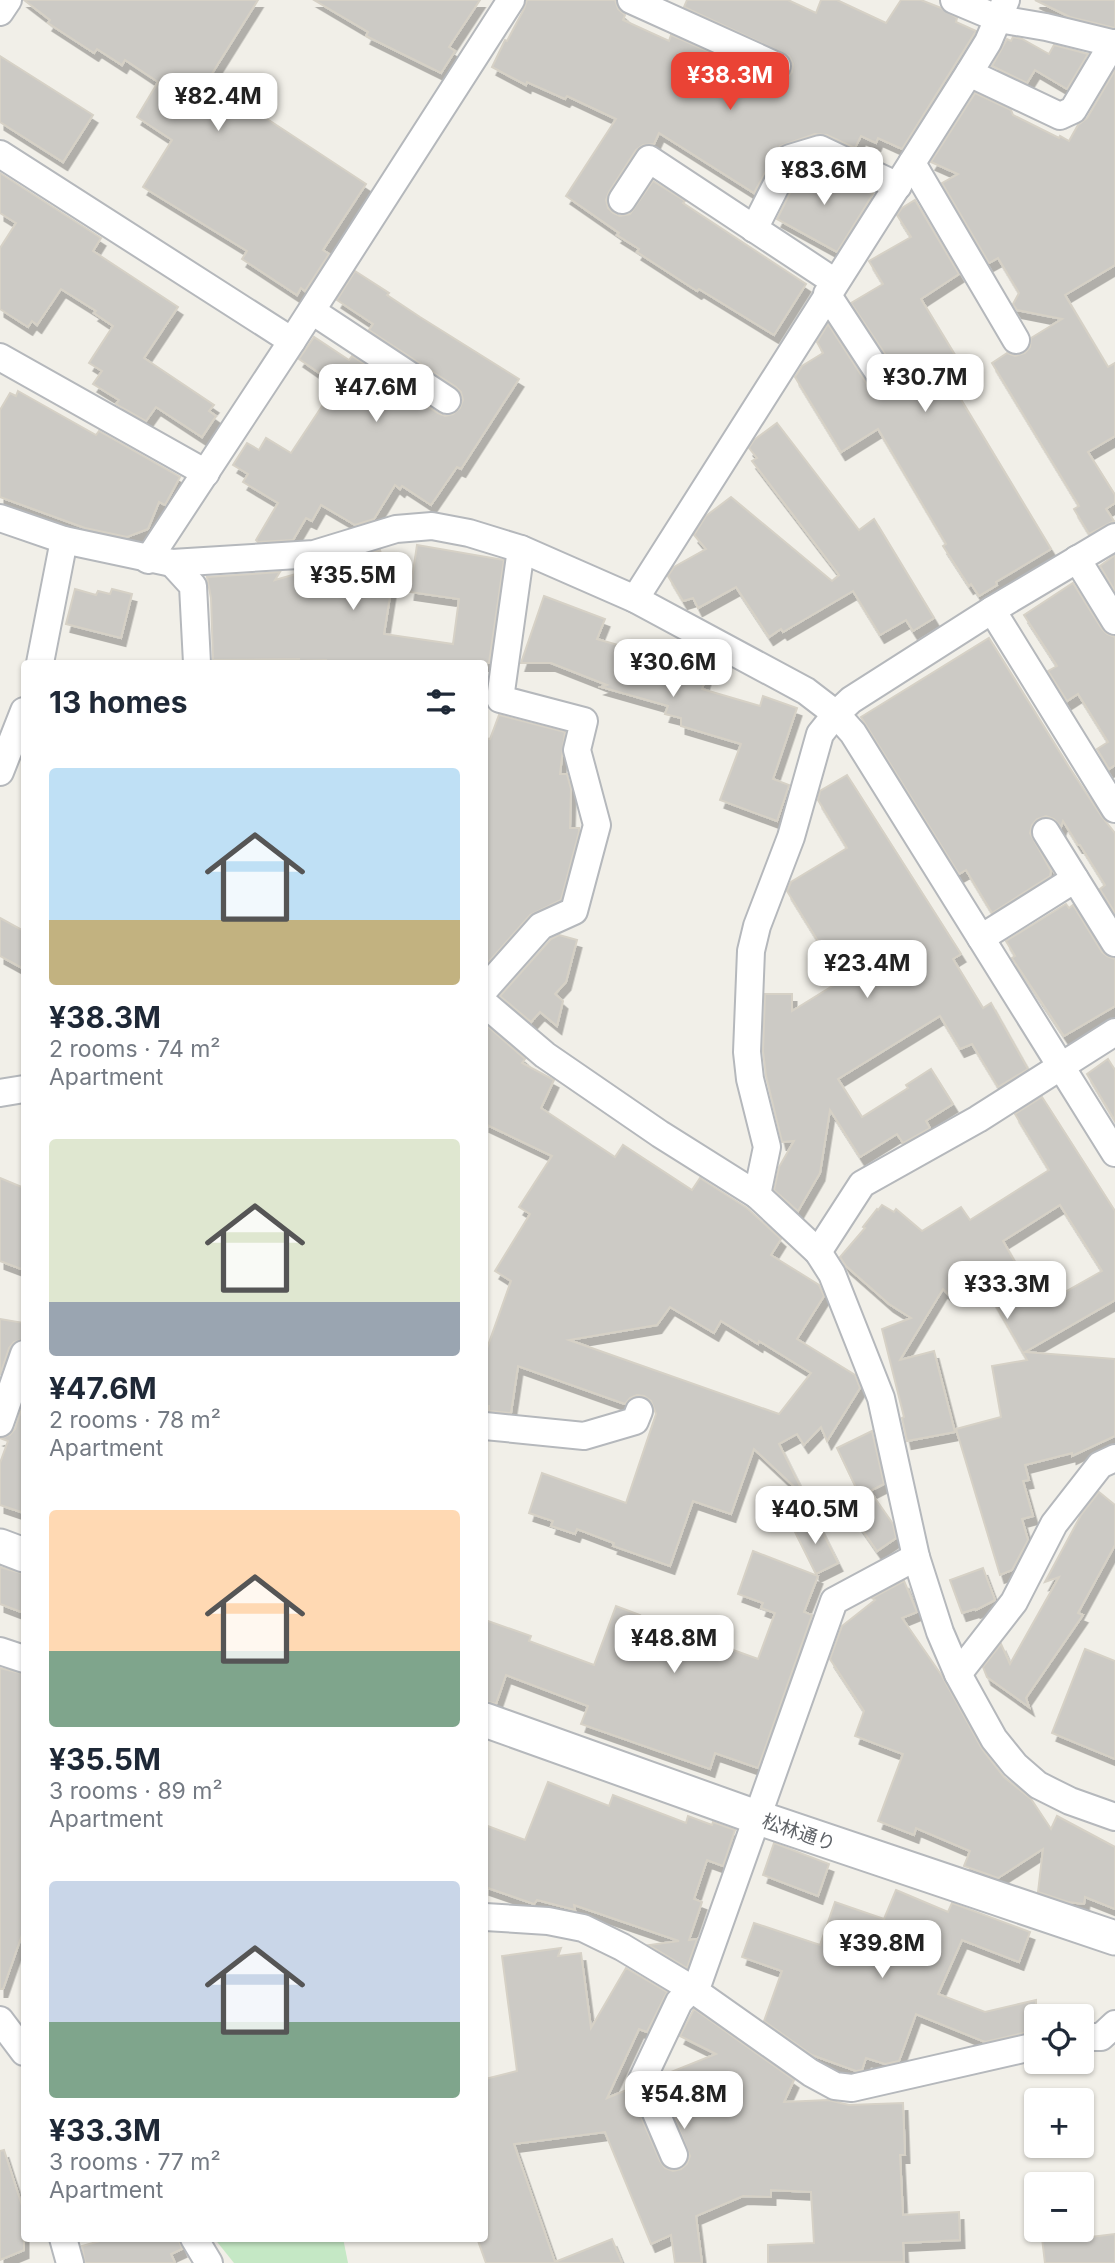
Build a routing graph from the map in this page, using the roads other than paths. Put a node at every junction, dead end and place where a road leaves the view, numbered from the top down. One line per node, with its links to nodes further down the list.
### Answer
1 (8, 0): 6 (street)
2 (511, 0): 16 (street)
3 (631, 0): 8 (street)
4 (954, 0): 5 (street)
5 (1002, 10): 7 (street); 9 (street)
6 (0, 12)
7 (1114, 44): 9 (street)
8 (777, 66)
9 (969, 73): 11 (street)
10 (0, 155): 18 (street)
11 (912, 163): 12 (street); 17 (street)
12 (898, 186): 14 (street); 15 (street)
13 (622, 200): 14 (street)
14 (754, 229): 15 (street)
15 (831, 288): 20 (street); 29 (street)
16 (312, 311): 18 (street); 21 (street)
17 (1016, 340)
18 (292, 341): 22 (street)
19 (0, 357): 22 (street)
20 (882, 378)
21 (447, 400)
22 (206, 473): 28 (street)
23 (0, 518): 25 (street)
24 (1115, 537): 27 (street)
25 (64, 540): 28 (street); 32 (street)
26 (521, 549): 28 (street); 29 (street); 42 (street)
27 (1077, 559): 30 (street); 31 (street)
28 (160, 561): 33 (street)
29 (635, 599): 34 (street)
30 (992, 610): 34 (street); 37 (street)
31 (1115, 621)
32 (41, 660)
33 (197, 660)
34 (836, 713): 40 (street); 49 (street)
35 (21, 719): 36 (street)
36 (0, 772)
37 (1115, 809)
38 (1046, 832): 39 (street)
39 (1075, 879): 40 (street); 41 (street)
40 (981, 938): 45 (street)
41 (1115, 943)
42 (488, 986)
43 (488, 1006): 49 (street)
44 (1115, 1032): 45 (street)
45 (1062, 1066): 48 (street); 50 (street)
46 (21, 1090): 47 (street)
47 (0, 1093)
48 (1115, 1153)
49 (757, 1195): 50 (street)
50 (818, 1252): 58 (street)
51 (21, 1364): 53 (street)
52 (639, 1411): 54 (street)
53 (0, 1423)
54 (488, 1426)
55 (1115, 1458): 61 (street)
56 (0, 1546): 57 (street)
57 (21, 1554)
58 (916, 1557): 61 (street); 63 (street)
59 (0, 1651): 60 (street)
60 (21, 1658)
61 (958, 1674): 64 (street)
62 (488, 1721): 63 (street, 松林通り)
63 (756, 1817): 66 (street, 松林通り); 67 (street)
64 (1115, 1817)
65 (488, 1917): 67 (street)
66 (1115, 1938)
67 (692, 1989): 70 (street); 71 (street)
68 (1115, 2024): 69 (street)
69 (1094, 2037)
70 (1024, 2049)
71 (674, 2155)
72 (64, 2242): 74 (street)
73 (196, 2242): 75 (street)
74 (70, 2263)
75 (209, 2263)

